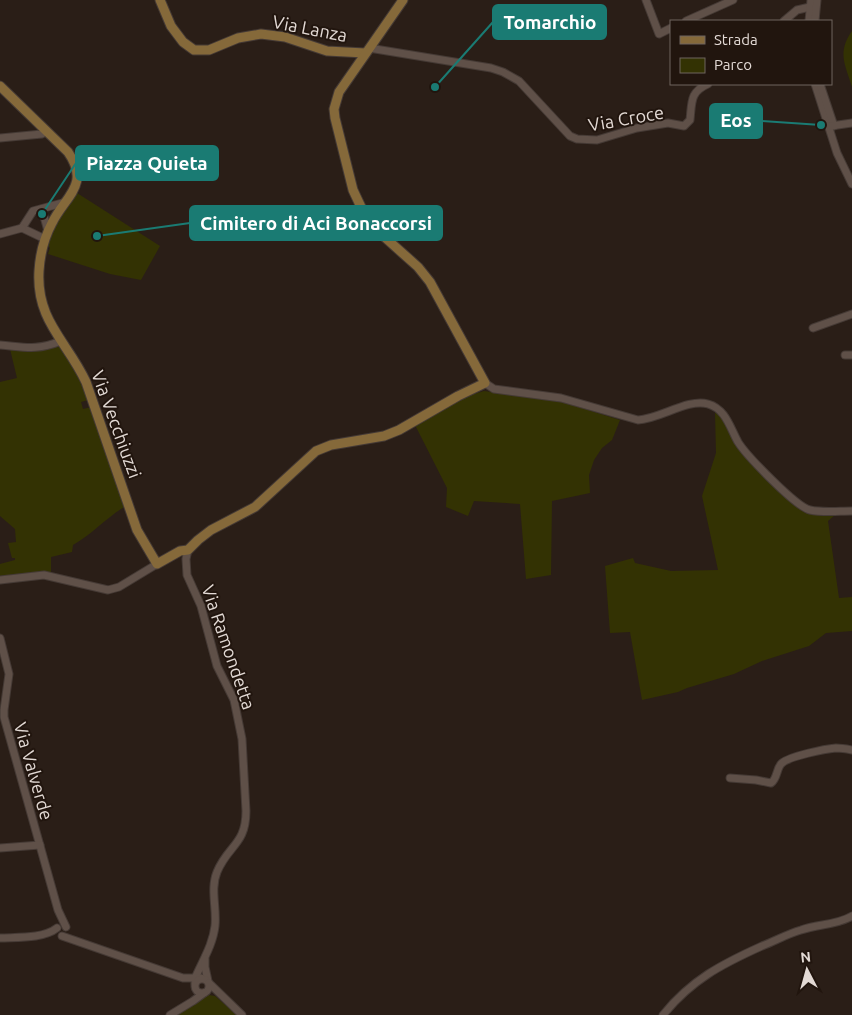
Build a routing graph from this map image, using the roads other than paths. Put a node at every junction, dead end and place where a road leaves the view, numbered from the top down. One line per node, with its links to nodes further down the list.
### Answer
1 (160, 0): 12 (main road, Via Lanza)
2 (403, 0): 12 (main road)
3 (646, 0): 11 (street)
4 (733, 0): 7 (street)
5 (818, 0): 10 (street)
6 (810, 3): 8 (street); 9 (street)
7 (688, 20)
8 (785, 20)
9 (809, 20)
10 (815, 20)
11 (670, 29)
12 (367, 51): 13 (street, Via Croce); 31 (main road)
13 (706, 85)
14 (815, 85): 18 (street)
15 (820, 85): 18 (street)
16 (0, 86): 19 (main road)
17 (852, 123): 18 (street)
18 (831, 126): 21 (street)
19 (47, 131): 20 (street); 22 (main road)
20 (0, 138)
21 (852, 184)
22 (67, 202): 23 (street); 26 (main road)
23 (42, 208): 24 (street); 26 (street)
24 (22, 228): 25 (street); 26 (street)
25 (0, 234)
26 (46, 235): 29 (main road, Via Vecchiuzzi)
27 (852, 314): 28 (street)
28 (813, 328)
29 (61, 341): 30 (street); 34 (main road, Via Vecchiuzzi)
30 (0, 345)
31 (485, 383): 32 (street); 33 (main road)
32 (852, 511)
33 (188, 550): 34 (main road); 49 (street, Via Ramondetta)
34 (157, 564): 35 (street)
35 (0, 580)
36 (0, 638): 39 (street, Via Valverde)
37 (852, 750): 38 (street)
38 (730, 778)
39 (40, 846): 40 (street); 41 (street, Via Valverde)
40 (0, 848)
41 (58, 910): 43 (street); 44 (street)
42 (852, 916): 56 (street)
43 (57, 927): 44 (street); 45 (street); 46 (street)
44 (67, 928): 46 (street); 48 (street)
45 (34, 935): 46 (street); 47 (street)
46 (62, 936): 48 (street)
47 (0, 938)
48 (87, 944): 50 (street)
49 (205, 954): 50 (street, Via Ramondetta); 50 (street)
50 (200, 983): 51 (street); 51 (street); 52 (street); 53 (street)
51 (205, 993): 52 (street); 53 (street)
52 (223, 998): 55 (street)
53 (183, 1007): 54 (street)
54 (170, 1015)
55 (242, 1015)
56 (663, 1015)

